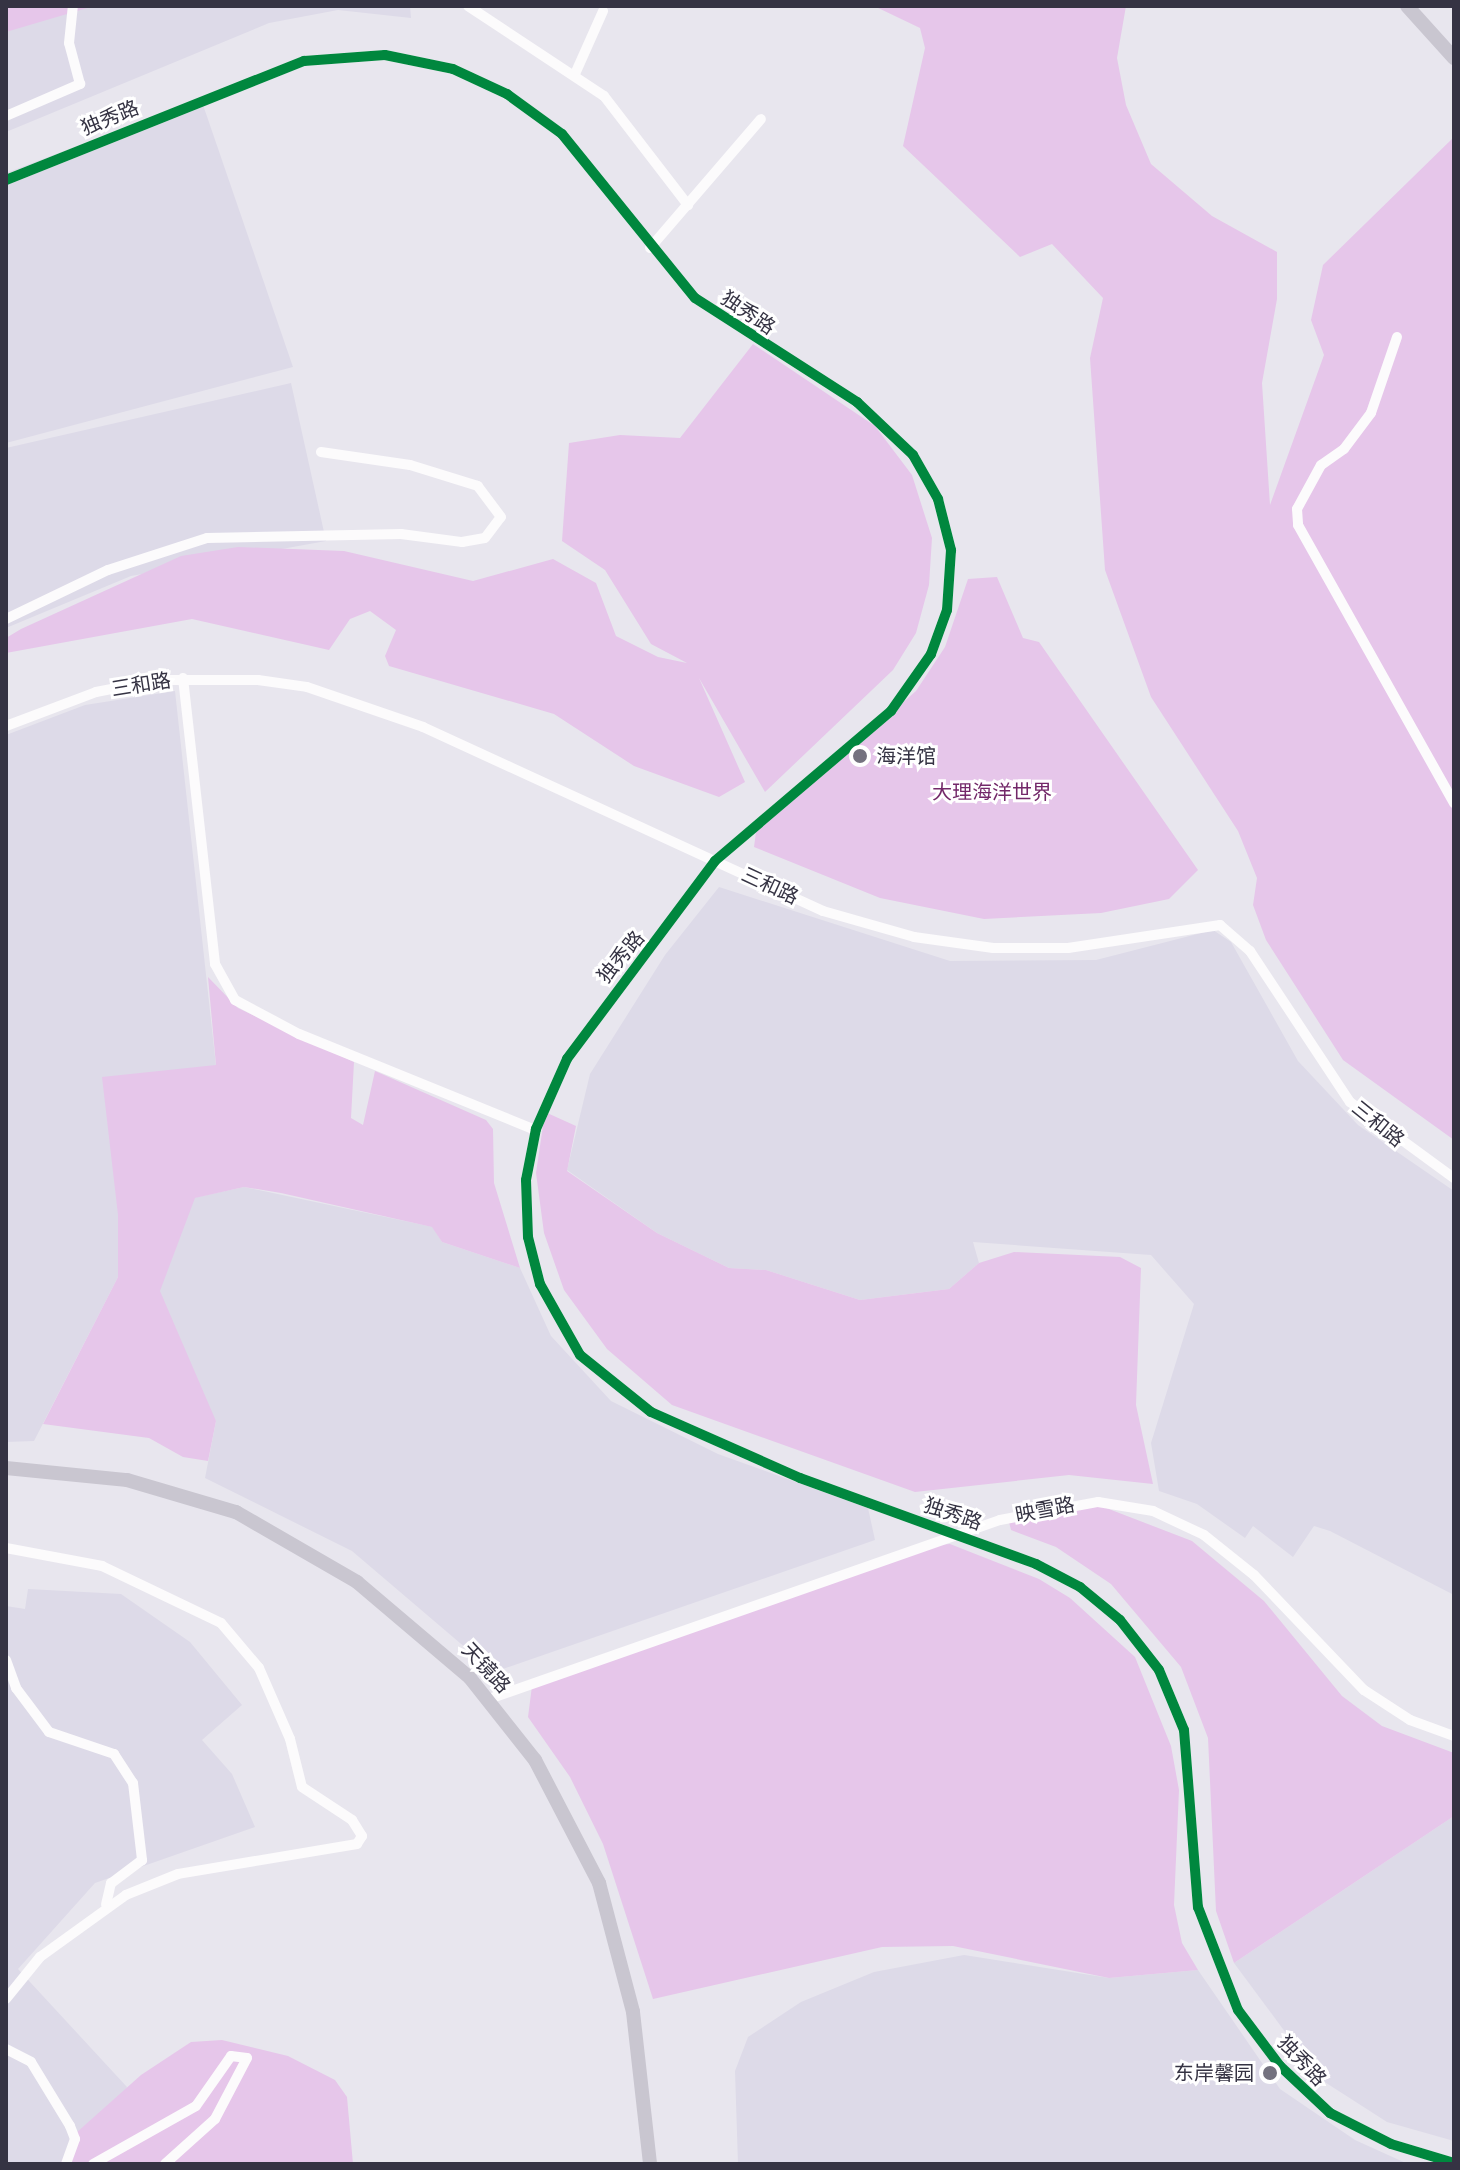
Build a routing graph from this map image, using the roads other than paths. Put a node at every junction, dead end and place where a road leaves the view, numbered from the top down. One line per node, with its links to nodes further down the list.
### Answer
1 (73, 6): 7 (street)
2 (468, 6): 6 (street)
3 (1407, 6): 5 (street)
4 (603, 11): 6 (street)
5 (1454, 58)
6 (575, 74): 10 (street)
7 (6, 116)
8 (761, 119): 10 (street)
9 (6, 180): 11 (street, 独秀路)
10 (688, 205): 11 (street)
11 (650, 248): 18 (street, 独秀路)
12 (1397, 337): 17 (street)
13 (321, 452): 14 (street)
14 (6, 619)
15 (183, 678): 16 (street, 三和路); 18 (street, 三和路); 19 (street)
16 (6, 726)
17 (1454, 803)
18 (715, 861): 19 (street, 独秀路); 20 (street, 三和路)
19 (536, 1130): 22 (street, 独秀路)
20 (1454, 1178)
21 (6, 1468): 25 (street, 天镜路)
22 (958, 1535): 25 (street, 映雪路); 26 (street, 映雪路); 30 (street, 独秀路)
23 (6, 1548): 27 (street)
24 (6, 1660): 27 (street)
25 (489, 1699): 34 (street, 天镜路)
26 (1454, 1736)
27 (106, 1904): 28 (street)
28 (6, 1999)
29 (6, 2049): 31 (street)
30 (1454, 2163)
31 (66, 2164)
32 (93, 2164): 33 (street)
33 (165, 2164)
34 (650, 2164)

